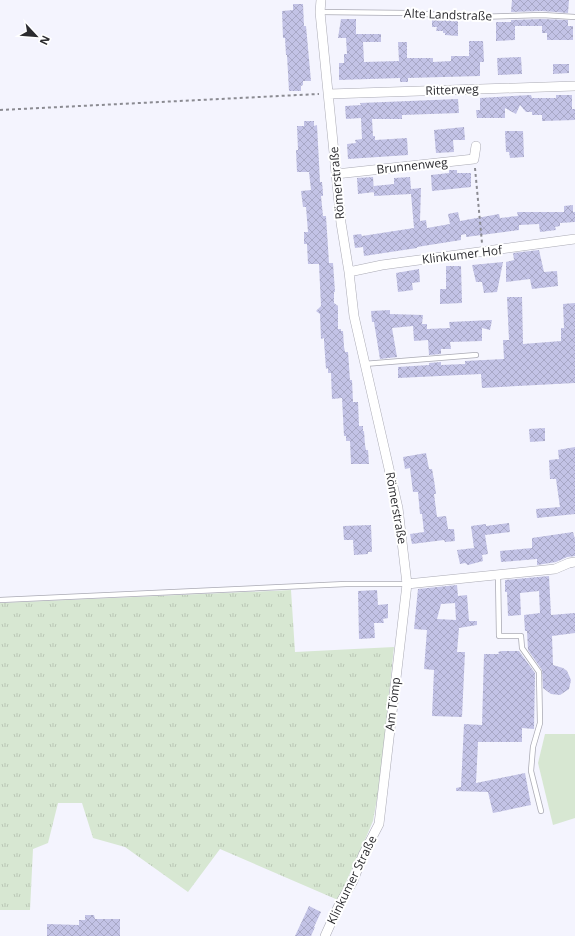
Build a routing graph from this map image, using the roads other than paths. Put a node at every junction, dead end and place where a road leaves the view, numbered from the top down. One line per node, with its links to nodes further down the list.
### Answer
1 (321, 0): 2 (street, Römerstraße)
2 (320, 12): 3 (lane, Alte Landstraße); 5 (street, Römerstraße)
3 (575, 17)
4 (575, 86): 5 (street, Ritterweg)
5 (329, 94): 7 (street, Römerstraße)
6 (476, 146): 7 (street, Brunnenweg)
7 (336, 174): 9 (street, Römerstraße)
8 (575, 240): 9 (street, Klinkumer Hof)
9 (348, 272): 11 (street, Römerstraße)
10 (476, 354): 11 (lane)
11 (364, 364): 14 (street, Römerstraße)
12 (575, 562): 13 (street)
13 (498, 574): 14 (street); 16 (lane)
14 (407, 584): 15 (lane); 17 (street, Am Tömp)
15 (0, 600)
16 (541, 810)
17 (379, 824): 18 (street, Klinkumer Straße)
18 (325, 936)

